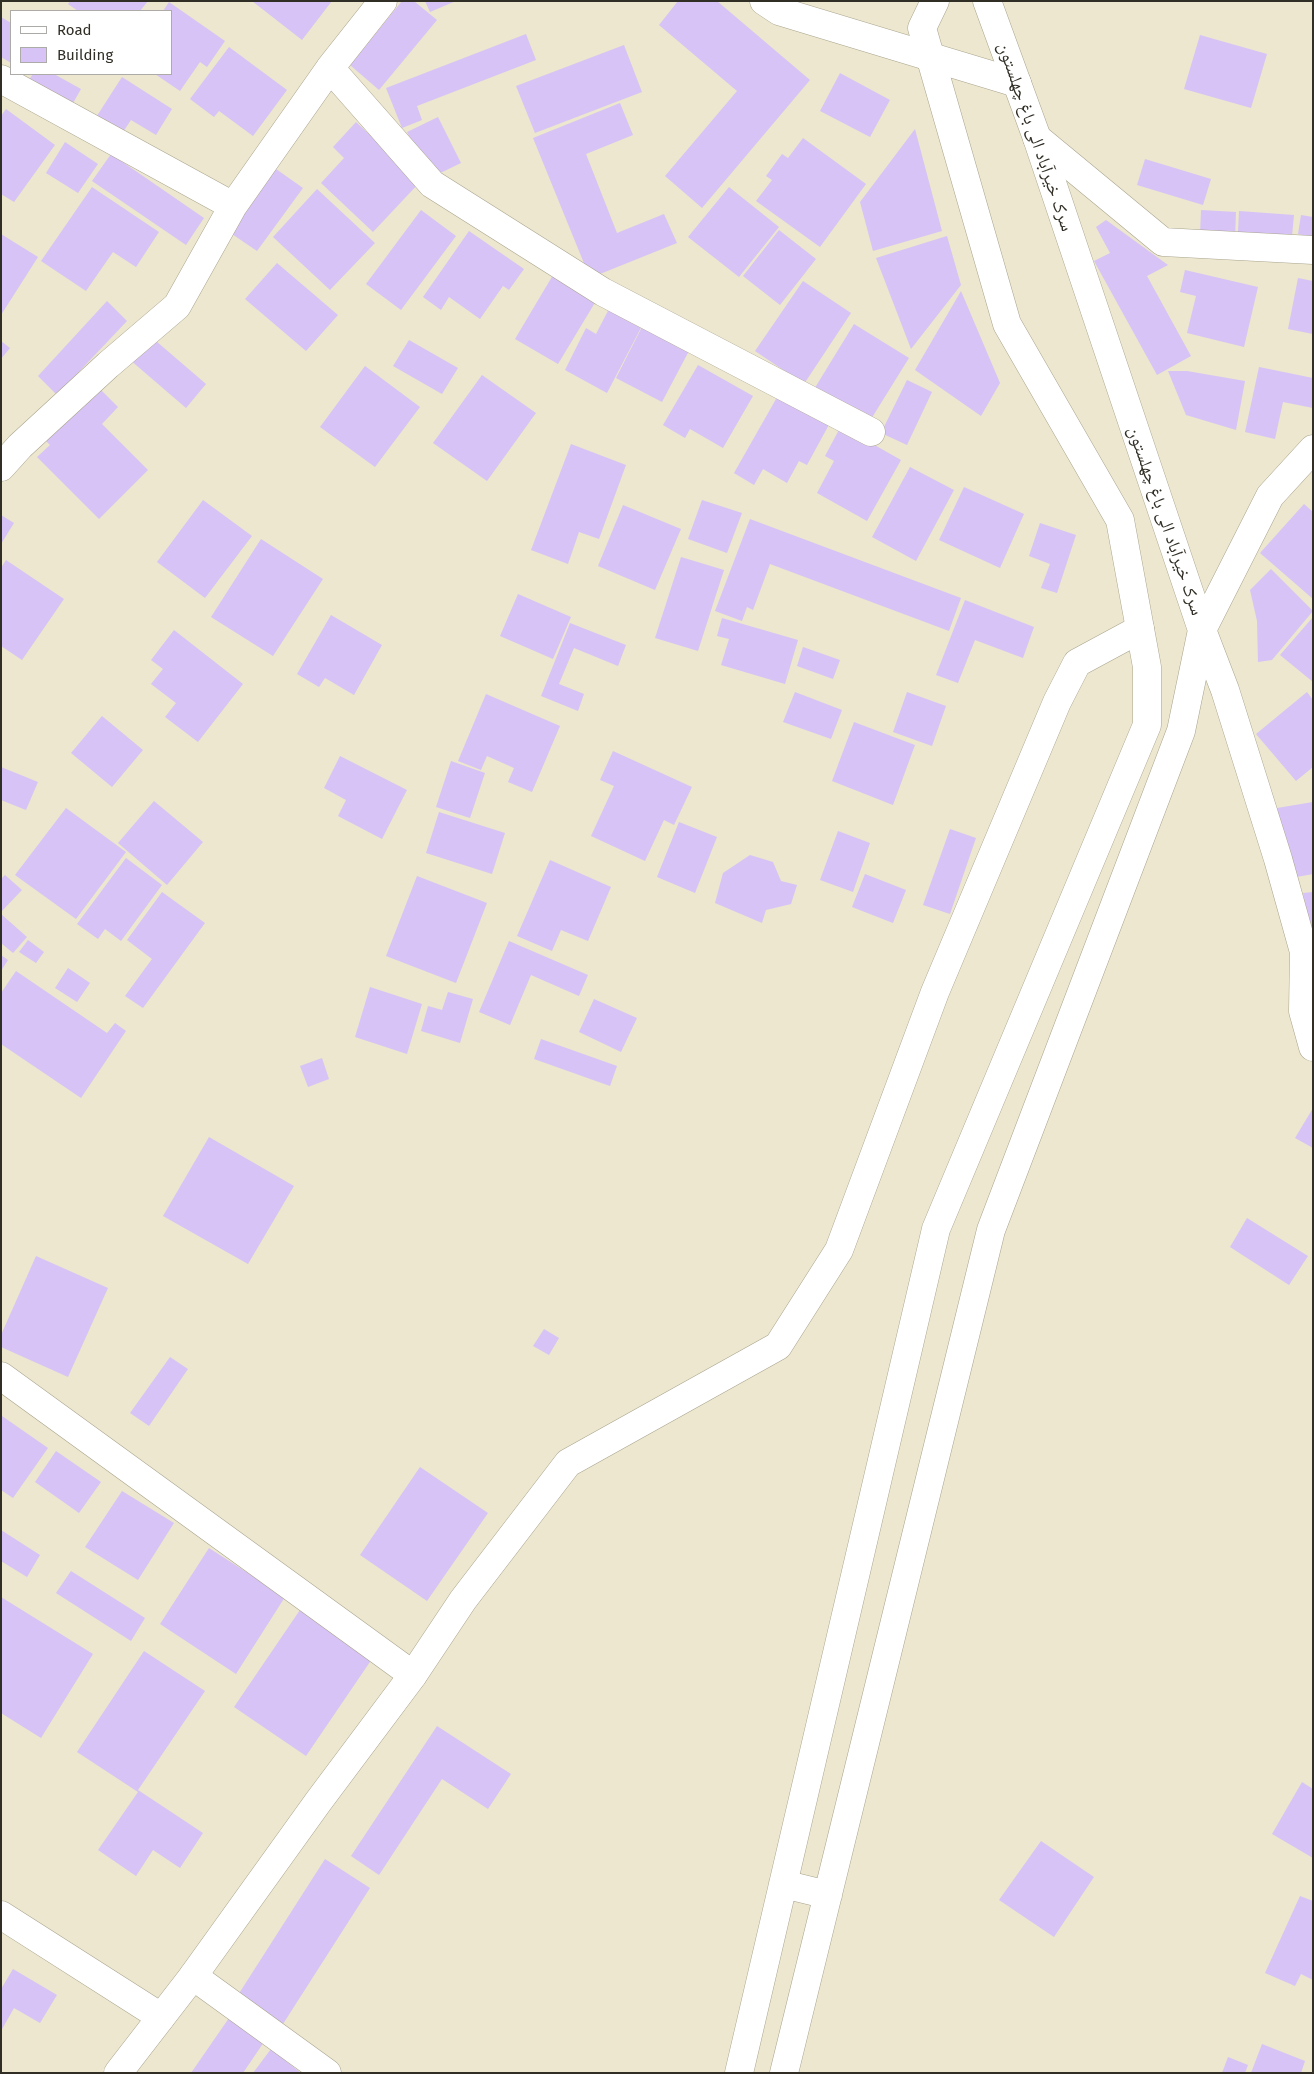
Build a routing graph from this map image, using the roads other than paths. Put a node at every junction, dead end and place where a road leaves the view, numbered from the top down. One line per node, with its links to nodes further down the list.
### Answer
1 (383, 1): 6 (street)
2 (764, 1): 5 (street)
3 (935, 1): 5 (street)
4 (987, 1): 8 (street, سرک خیرآباد الی باغ چهلستون)
5 (930, 56): 8 (street); 15 (street)
6 (330, 68): 10 (street); 12 (street)
7 (1, 79): 10 (street)
8 (1017, 82): 9 (street, سرک خیرآباد الی باغ چهلستون)
9 (1037, 138): 11 (street); 16 (street, سرک خیرآباد الی باغ چهلستون)
10 (233, 206): 14 (street)
11 (1313, 250)
12 (872, 432)
13 (1313, 449): 16 (street)
14 (1, 467)
15 (1140, 629): 19 (street); 20 (street)
16 (1202, 630): 17 (street, سرک خیرآباد الی باغ چهلستون); 21 (street)
17 (1313, 1047)
18 (1, 1376): 19 (street)
19 (413, 1675): 23 (street)
20 (783, 1884): 21 (street); 27 (street)
21 (828, 1895): 28 (street)
22 (1, 1915): 24 (street)
23 (193, 1976): 24 (street); 26 (street)
24 (161, 2017): 25 (street)
25 (118, 2073)
26 (327, 2073)
27 (739, 2073)
28 (784, 2073)

